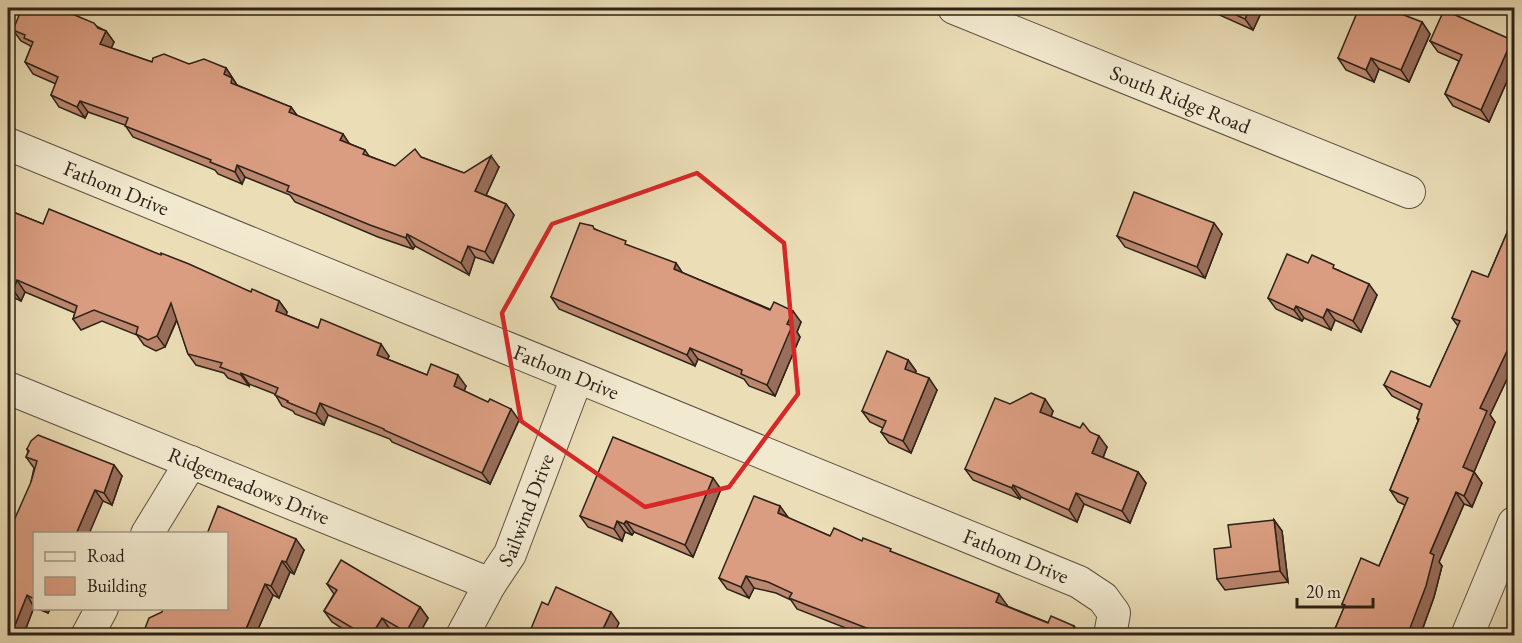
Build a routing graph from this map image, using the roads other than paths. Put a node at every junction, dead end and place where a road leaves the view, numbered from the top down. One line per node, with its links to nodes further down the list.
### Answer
1 (954, 8): 3 (street, South Ridge Road)
2 (8, 144): 4 (street, Fathom Drive)
3 (1408, 192)
4 (578, 377): 10 (street, Sailwind Drive); 12 (street, Fathom Drive)
5 (8, 388): 6 (street, Ridgemeadows Drive)
6 (191, 462): 8 (street); 10 (street, Ridgemeadows Drive)
7 (1515, 523): 9 (street)
8 (148, 532)
9 (1509, 554): 15 (street)
10 (490, 584): 14 (street, Sailwind Drive)
11 (101, 610): 13 (street)
12 (1112, 624)
13 (87, 636)
14 (462, 636)
15 (1467, 636)

